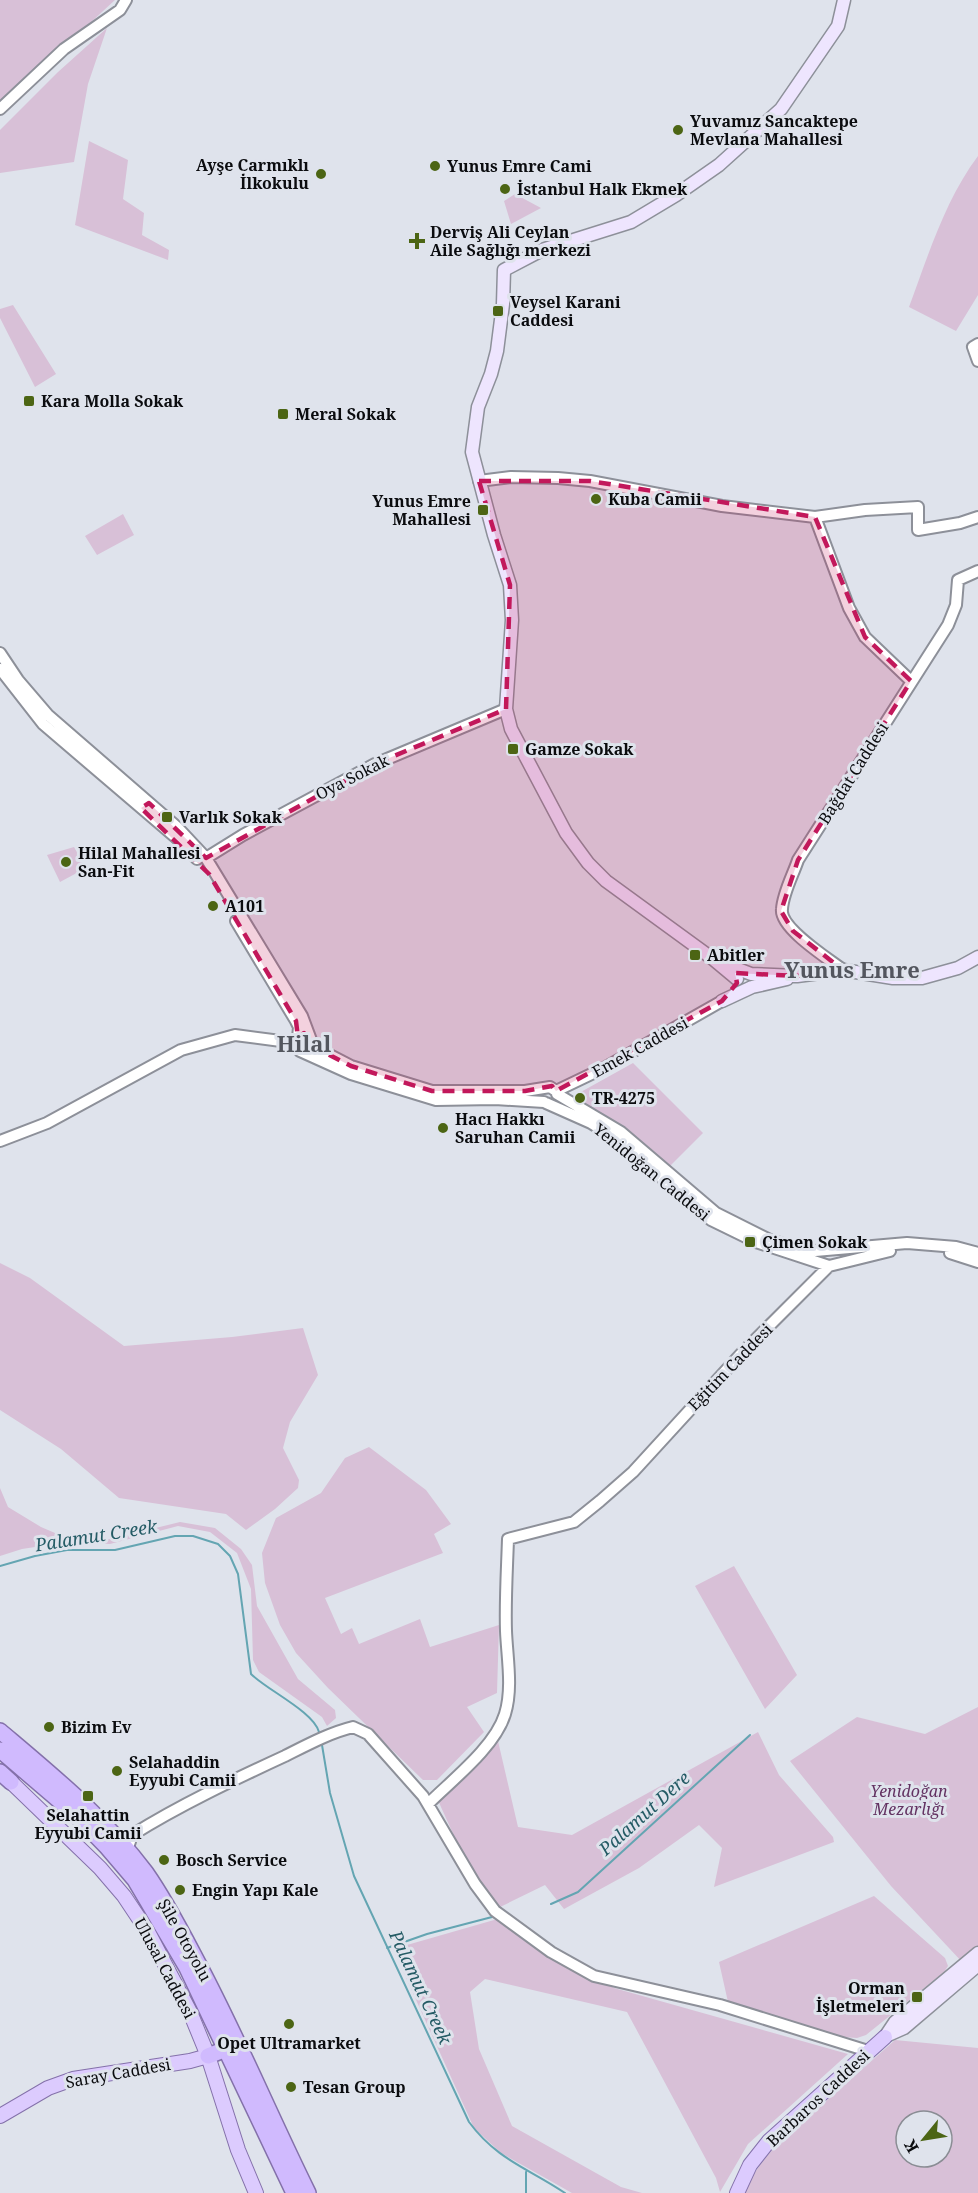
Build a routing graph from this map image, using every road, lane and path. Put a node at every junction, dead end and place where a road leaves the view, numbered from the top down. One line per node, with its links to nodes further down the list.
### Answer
1 (126, 0): 3 (street)
2 (842, 1): 6 (main road)
3 (0, 109)
4 (975, 345): 5 (street)
5 (978, 361)
6 (479, 481): 7 (street); 13 (main road)
7 (814, 517): 8 (street); 12 (street)
8 (978, 517)
9 (978, 571): 12 (street, Bağdat Caddesi)
10 (0, 653): 14 (street)
11 (0, 669): 14 (street)
12 (911, 681): 18 (street, Bağdat Caddesi)
13 (506, 709): 16 (street, Oya Sokak); 19 (main road)
14 (46, 719): 15 (street)
15 (145, 805): 16 (street); 22 (street)
16 (206, 858): 21 (street)
17 (978, 957): 18 (main road)
18 (843, 970): 19 (main road)
19 (745, 981): 20 (main road)
20 (722, 1001): 25 (street, Emek Caddesi)
21 (312, 1041): 22 (street); 23 (street)
22 (298, 1044): 23 (street); 28 (street)
23 (374, 1077): 26 (street)
24 (545, 1089): 25 (street); 26 (street); 27 (street)
25 (557, 1092): 27 (street); 29 (street, Yenidoğan Caddesi)
26 (494, 1095): 27 (street)
27 (545, 1103): 29 (street, Yenidoğan Caddesi)
28 (0, 1142)
29 (757, 1238): 30 (street, Yenidoğan Caddesi); 33 (street, Yenidoğan Caddesi)
30 (832, 1251): 31 (street, Yenidoğan Caddesi); 33 (street)
31 (978, 1252)
32 (978, 1262): 33 (street)
33 (834, 1264): 37 (street, Eğitim Caddesi)
34 (0, 1731): 38 (highway, Şile Otoyolu)
35 (0, 1750): 43 (highway, Şile Otoyolu)
36 (6, 1777): 45 (main road, Ulusal Caddesi)
37 (428, 1803): 38 (street); 44 (street)
38 (128, 1851): 49 (highway, Şile Otoyolu)
39 (978, 1953): 41 (main road, Barbaros Caddesi)
40 (978, 1965): 41 (main road, Barbaros Caddesi)
41 (965, 1970): 42 (main road, Barbaros Caddesi)
42 (885, 2037): 44 (main road, Barbaros Caddesi)
43 (226, 2049): 45 (highway); 48 (highway, Şile Otoyolu)
44 (868, 2051): 50 (main road, Barbaros Caddesi)
45 (208, 2056): 46 (main road, Saray Caddesi); 47 (main road, Ulusal Caddesi)
46 (0, 2116)
47 (256, 2193)
48 (294, 2193)
49 (308, 2193)
50 (737, 2193)

